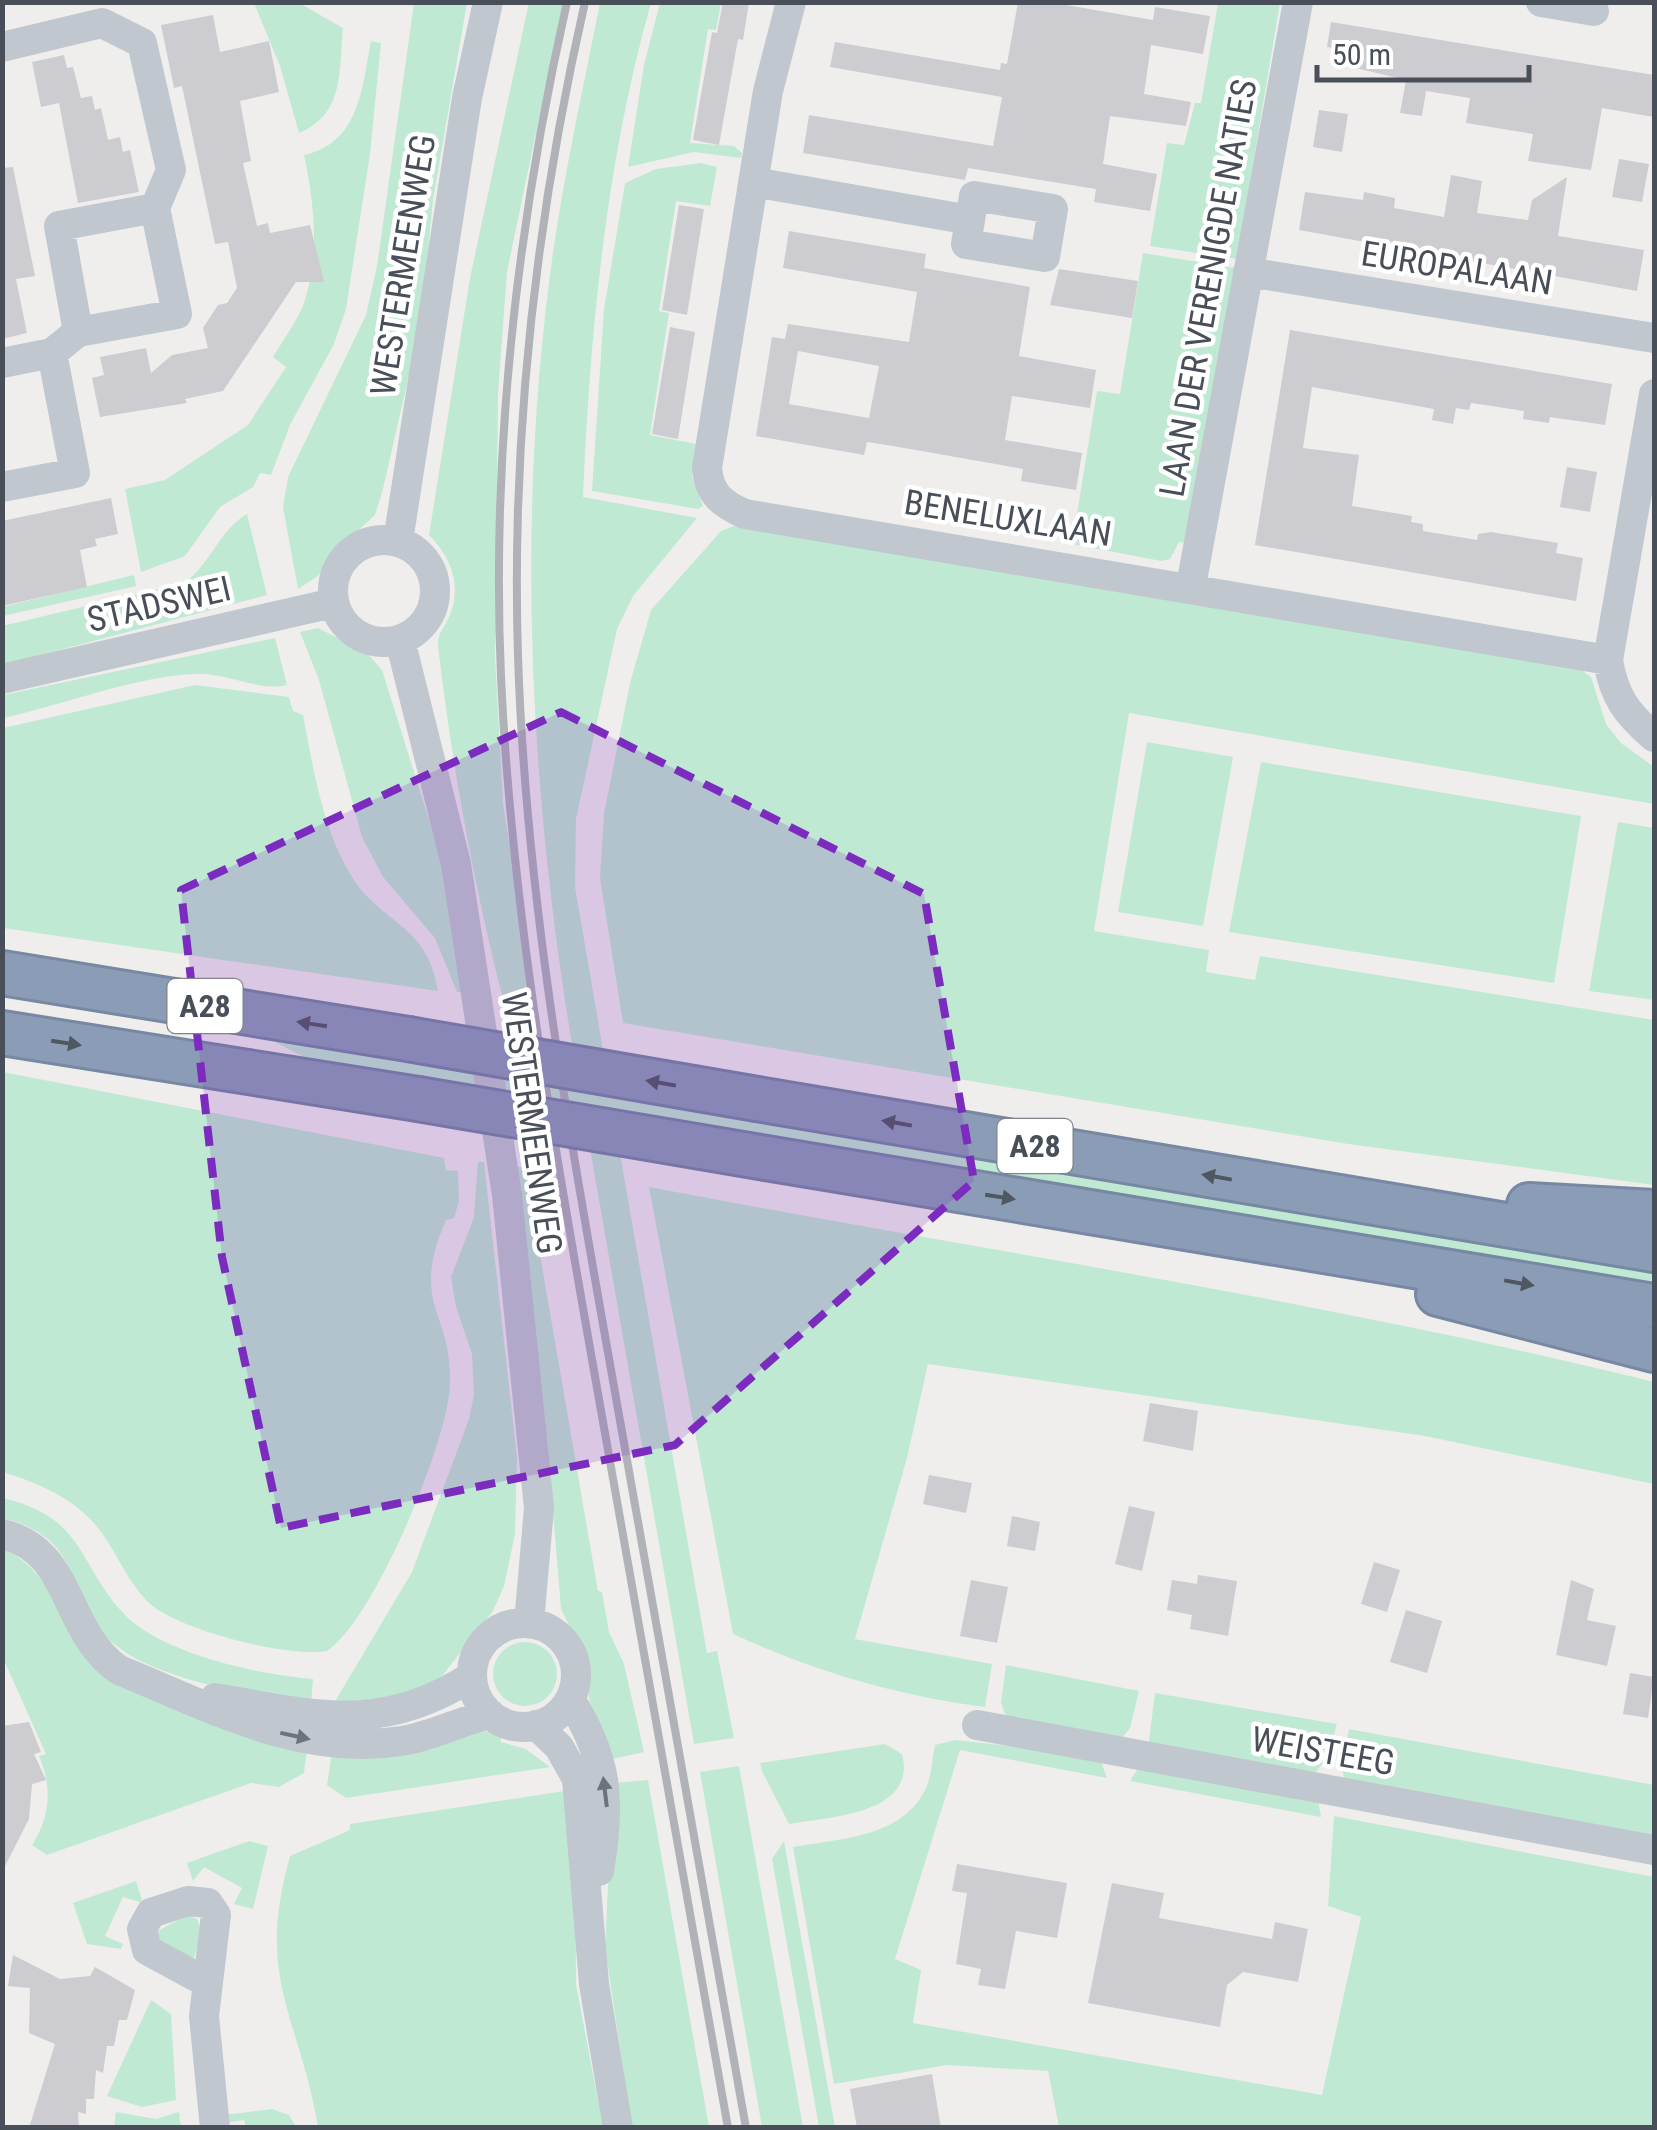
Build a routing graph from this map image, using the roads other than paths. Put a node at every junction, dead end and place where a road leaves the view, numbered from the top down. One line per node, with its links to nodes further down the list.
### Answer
1 (488, 2): 17 (street, WESTERMEENWEG)
2 (792, 2): 7 (street, BENELUXLAAN)
3 (1298, 2): 10 (street, LAAN DER VERENIGDE NATIES)
4 (1541, 2): 5 (street)
5 (1594, 10)
6 (2, 47): 8 (street)
7 (753, 182): 9 (street); 18 (street, BENELUXLAAN)
8 (155, 208): 11 (street); 11 (street)
9 (970, 220)
10 (1248, 272): 12 (street, EUROPALAAN); 18 (street, LAAN DER VERENIGDE NATIES)
11 (78, 332): 13 (street)
12 (1654, 338)
13 (52, 353): 14 (street); 16 (street)
14 (2, 363)
15 (1654, 394): 21 (street)
16 (2, 488)
17 (398, 541): 19 (street); 20 (street)
18 (1192, 586): 21 (street, BENELUXLAAN)
19 (333, 604): 20 (street); 22 (street, STADSWEI)
20 (400, 640): 33 (street, WESTERMEENWEG)
21 (1608, 660): 23 (street)
22 (2, 679)
23 (1654, 737)
24 (2, 972): 26 (highway, A28, one-way to 24, bridge)
25 (2, 1033): 28 (highway, A28, one-way to 28, bridge)
26 (1314, 1193): 27 (highway, A28); 29 (highway, A28)
27 (1654, 1212)
28 (1216, 1232): 30 (highway, A28, one-way to 30); 31 (highway, A28)
29 (1654, 1250)
30 (1654, 1306)
31 (1654, 1350)
32 (2, 1534): 35 (street)
33 (529, 1623): 34 (street); 36 (street)
34 (472, 1676): 35 (street); 37 (street)
35 (172, 1691): 37 (street, one-way to 37)
36 (570, 1699): 38 (street); 41 (street, one-way to 36)
37 (490, 1714): 38 (street)
38 (536, 1725): 41 (street)
39 (977, 1725): 40 (street, WEISTEEG)
40 (1654, 1850)
41 (590, 1923): 44 (street)
42 (206, 1982): 43 (street)
43 (215, 2128)
44 (618, 2128)

